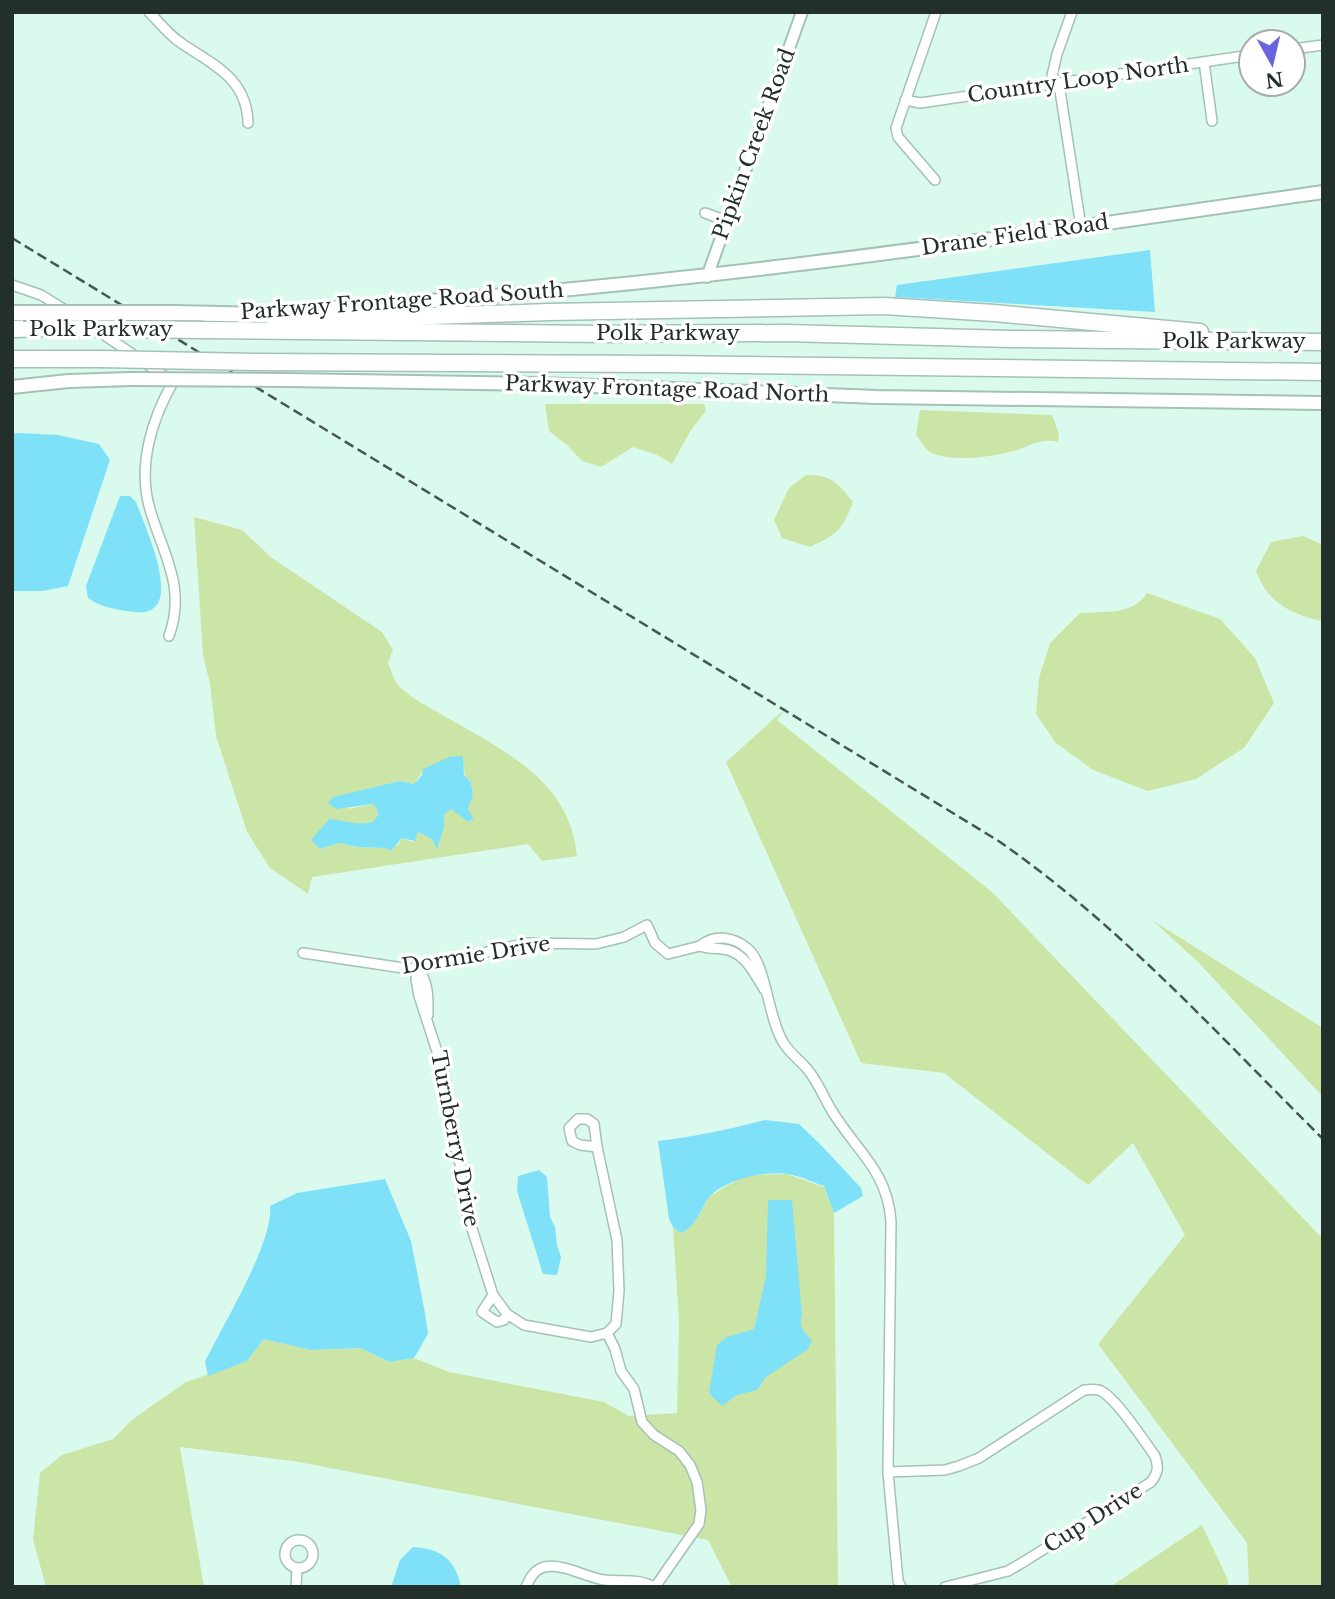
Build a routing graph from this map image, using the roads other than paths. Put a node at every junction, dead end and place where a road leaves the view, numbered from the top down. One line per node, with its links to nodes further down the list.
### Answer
1 (149, 12): 10 (street)
2 (802, 12): 14 (street, Pipkin Creek Road)
3 (936, 12): 8 (street)
4 (1072, 12): 7 (street)
5 (1237, 57): 6 (street, Country Loop North)
6 (1204, 62): 7 (street, Country Loop North); 9 (street)
7 (1059, 83): 8 (street, Country Loop North); 15 (street)
8 (905, 100): 11 (street)
9 (1212, 121)
10 (248, 123)
11 (935, 180)
12 (1323, 192): 15 (main road, Drane Field Road)
13 (705, 213): 14 (street)
14 (727, 221): 16 (street, Pipkin Creek Road)
15 (1081, 227): 16 (main road, Drane Field Road)
16 (706, 277): 19 (main road, Parkway Frontage Road South)
17 (12, 285): 26 (street)
18 (18, 313): 19 (main road, Parkway Frontage Road South, bridge)
19 (270, 315): 21 (highway)
20 (12, 329): 21 (highway, Polk Parkway, bridge)
21 (1315, 342)
22 (12, 362): 23 (highway, Polk Parkway, bridge)
23 (1320, 372)
24 (12, 387): 25 (main road, Parkway Frontage Road North, bridge)
25 (1323, 403)
26 (169, 636)
27 (737, 942): 28 (street); 29 (street); 32 (street)
28 (700, 946): 29 (street); 31 (street, Dormie Drive)
29 (733, 951): 32 (street)
30 (303, 953): 31 (street, Dormie Drive)
31 (418, 968): 34 (street, Turnberry Drive)
32 (764, 989): 37 (street)
33 (597, 1147): 36 (street)
34 (493, 1295): 35 (street, Turnberry Drive); 35 (street)
35 (507, 1314): 36 (street, Turnberry Drive)
36 (607, 1334): 41 (street)
37 (888, 1472): 42 (street); 43 (street, Cup Drive)
38 (297, 1568): 39 (street)
39 (296, 1587)
40 (526, 1587): 41 (street)
41 (654, 1587)
42 (901, 1587)
43 (945, 1587)

